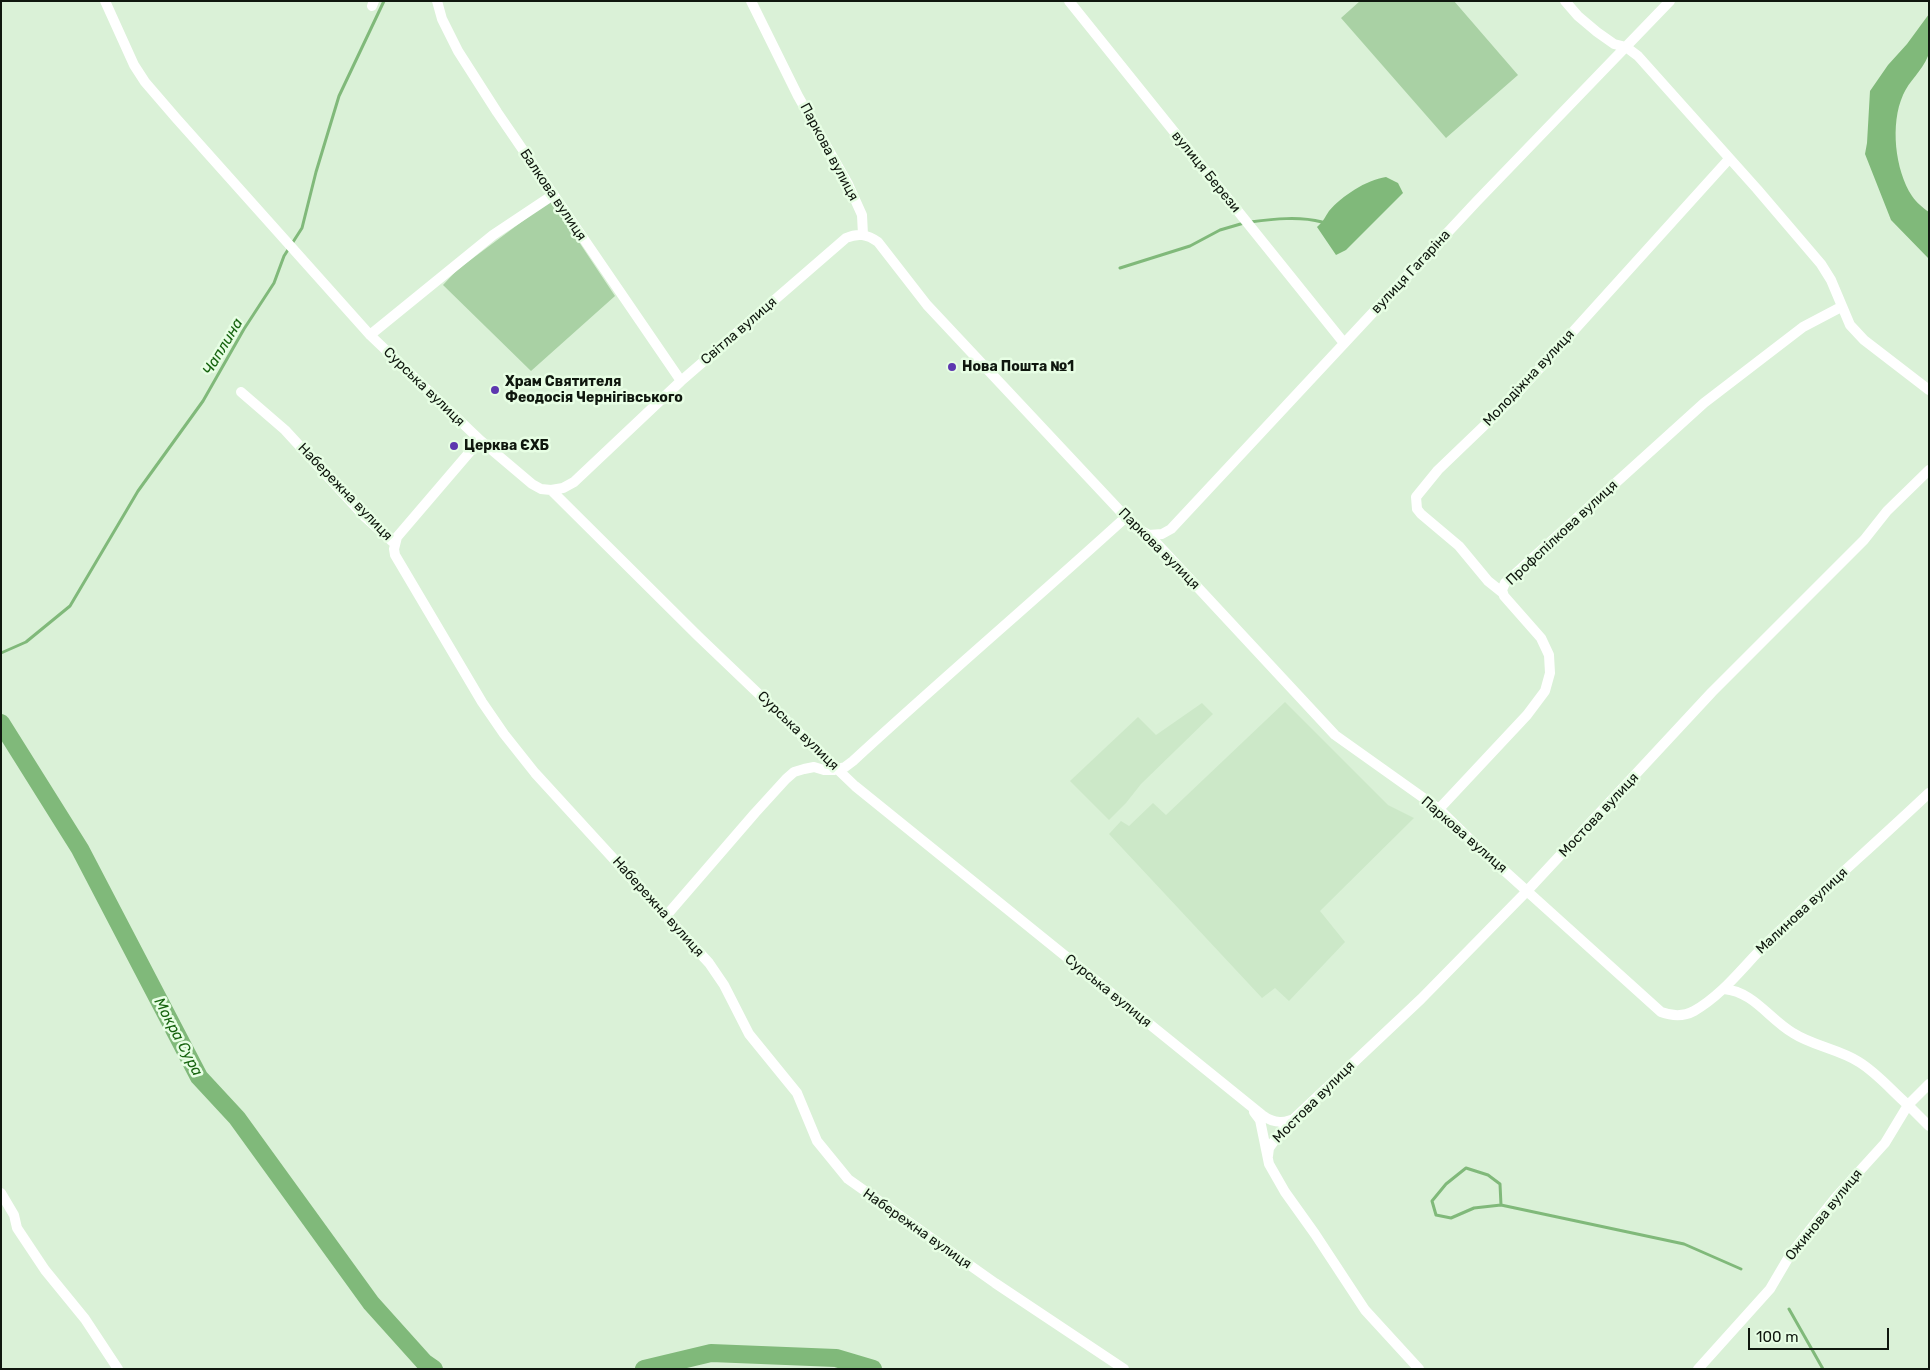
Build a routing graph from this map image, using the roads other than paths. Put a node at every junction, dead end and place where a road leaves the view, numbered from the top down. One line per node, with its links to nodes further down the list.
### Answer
1 (105, 1): 12 (street, Сурська вулиця)
2 (437, 1): 9 (street, Балкова вулиця)
3 (751, 1): 10 (street, Паркова вулиця)
4 (1068, 1): 13 (street, вулиця Берези)
5 (1565, 1): 7 (street)
6 (1670, 1): 7 (street, вулиця Гагаріна)
7 (1626, 47): 8 (street); 13 (street, вулиця Гагаріна)
8 (1730, 159): 11 (street); 23 (street, Молодіжна вулиця)
9 (553, 195): 12 (street, Сурська вулиця); 14 (street, Балкова вулиця)
10 (862, 235): 14 (street, Світла вулиця); 20 (street, Паркова вулиця)
11 (1841, 307): 15 (street); 23 (street, Профспілкова вулиця)
12 (370, 335): 17 (street, Сурська вулиця)
13 (1344, 343): 21 (street, вулиця Гагаріна)
14 (681, 381): 19 (street, Світла вулиця)
15 (1929, 390)
16 (242, 392): 22 (street, Набережна вулиця)
17 (480, 440): 19 (street, Сурська вулиця); 22 (street)
18 (1929, 470): 27 (street, Мостова вулиця)
19 (551, 490): 24 (street, Сурська вулиця)
20 (1126, 516): 21 (street, Паркова вулиця); 24 (street)
21 (1149, 534): 26 (street, Паркова вулиця)
22 (394, 542): 28 (street, Набережна вулиця)
23 (1503, 593): 26 (street, Профспілкова вулиця)
24 (838, 768): 28 (street); 32 (street, Сурська вулиця)
25 (1929, 793): 29 (street, Малинова вулиця)
26 (1439, 809): 27 (street, Паркова вулиця)
27 (1527, 891): 30 (street, Паркова вулиця); 34 (street, Мостова вулиця)
28 (666, 916): 39 (street, Набережна вулиця)
29 (1724, 989): 30 (street, Малинова вулиця); 33 (street)
30 (1670, 1015)
31 (1929, 1084): 33 (street, Ожинова вулиця)
32 (1249, 1103): 34 (street, Сурська вулиця); 36 (street, Сурська вулиця)
33 (1908, 1105): 35 (street); 41 (street, Ожинова вулиця)
34 (1298, 1117): 36 (street, Мостова вулиця)
35 (1929, 1126)
36 (1268, 1156): 40 (street, Сурська вулиця)
37 (1, 1193): 38 (street)
38 (118, 1369)
39 (1124, 1369)
40 (1419, 1369)
41 (1698, 1369)

